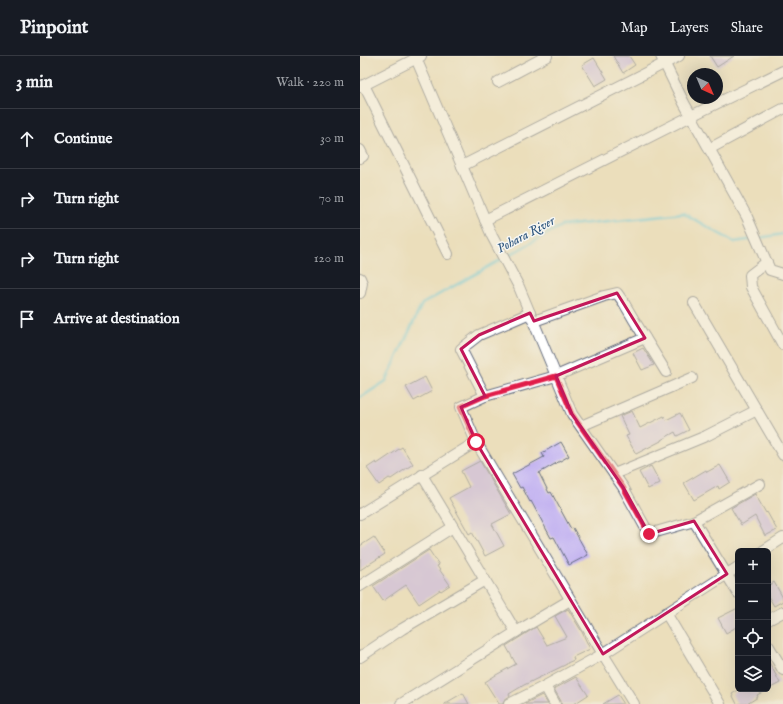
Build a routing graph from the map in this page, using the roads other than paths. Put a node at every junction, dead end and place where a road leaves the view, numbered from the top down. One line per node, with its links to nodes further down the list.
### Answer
1 (547, 56): 6 (street)
2 (679, 56): 4 (street)
3 (417, 57): 7 (street); 13 (street)
4 (663, 60): 9 (street); 13 (street)
5 (783, 71): 9 (street)
6 (498, 82)
7 (362, 86): 15 (street)
8 (783, 109): 10 (street)
9 (691, 116): 10 (street); 14 (street)
10 (709, 149): 16 (street)
11 (360, 150): 12 (street)
12 (360, 158)
13 (462, 166): 14 (street)
14 (485, 220): 21 (street)
15 (448, 254)
16 (765, 258): 17 (street); 23 (street)
17 (783, 274)
18 (360, 278): 19 (street)
19 (360, 293)
20 (694, 303): 28 (street)
21 (532, 317): 22 (street); 25 (street); 27 (street)
22 (645, 338): 24 (street); 25 (street)
23 (783, 345)
24 (666, 372)
25 (556, 376): 27 (street); 29 (street)
26 (692, 378): 29 (street)
27 (485, 396): 30 (street)
28 (757, 410): 31 (street); 32 (street)
29 (581, 426): 32 (street)
30 (476, 442): 33 (street); 45 (street)
31 (783, 455)
32 (614, 474): 36 (street)
33 (422, 475): 35 (street); 37 (street)
34 (760, 484): 36 (street)
35 (360, 514)
36 (694, 521): 41 (street)
37 (453, 527): 42 (street); 43 (street)
38 (783, 538): 39 (street)
39 (768, 548)
40 (735, 569): 41 (street)
41 (726, 574): 44 (street); 47 (street)
42 (485, 580): 49 (street); 52 (street)
43 (360, 586)
44 (735, 589)
45 (570, 600): 49 (street); 51 (street)
46 (783, 612): 48 (street)
47 (666, 613): 51 (street); 59 (street)
48 (771, 618)
49 (516, 632): 55 (street)
50 (771, 650): 53 (street)
51 (603, 654): 54 (street); 58 (street)
52 (360, 657)
53 (783, 670)
54 (545, 686): 56 (street); 57 (street)
55 (402, 704)
56 (509, 704)
57 (555, 704)
58 (634, 704)
59 (720, 704)

